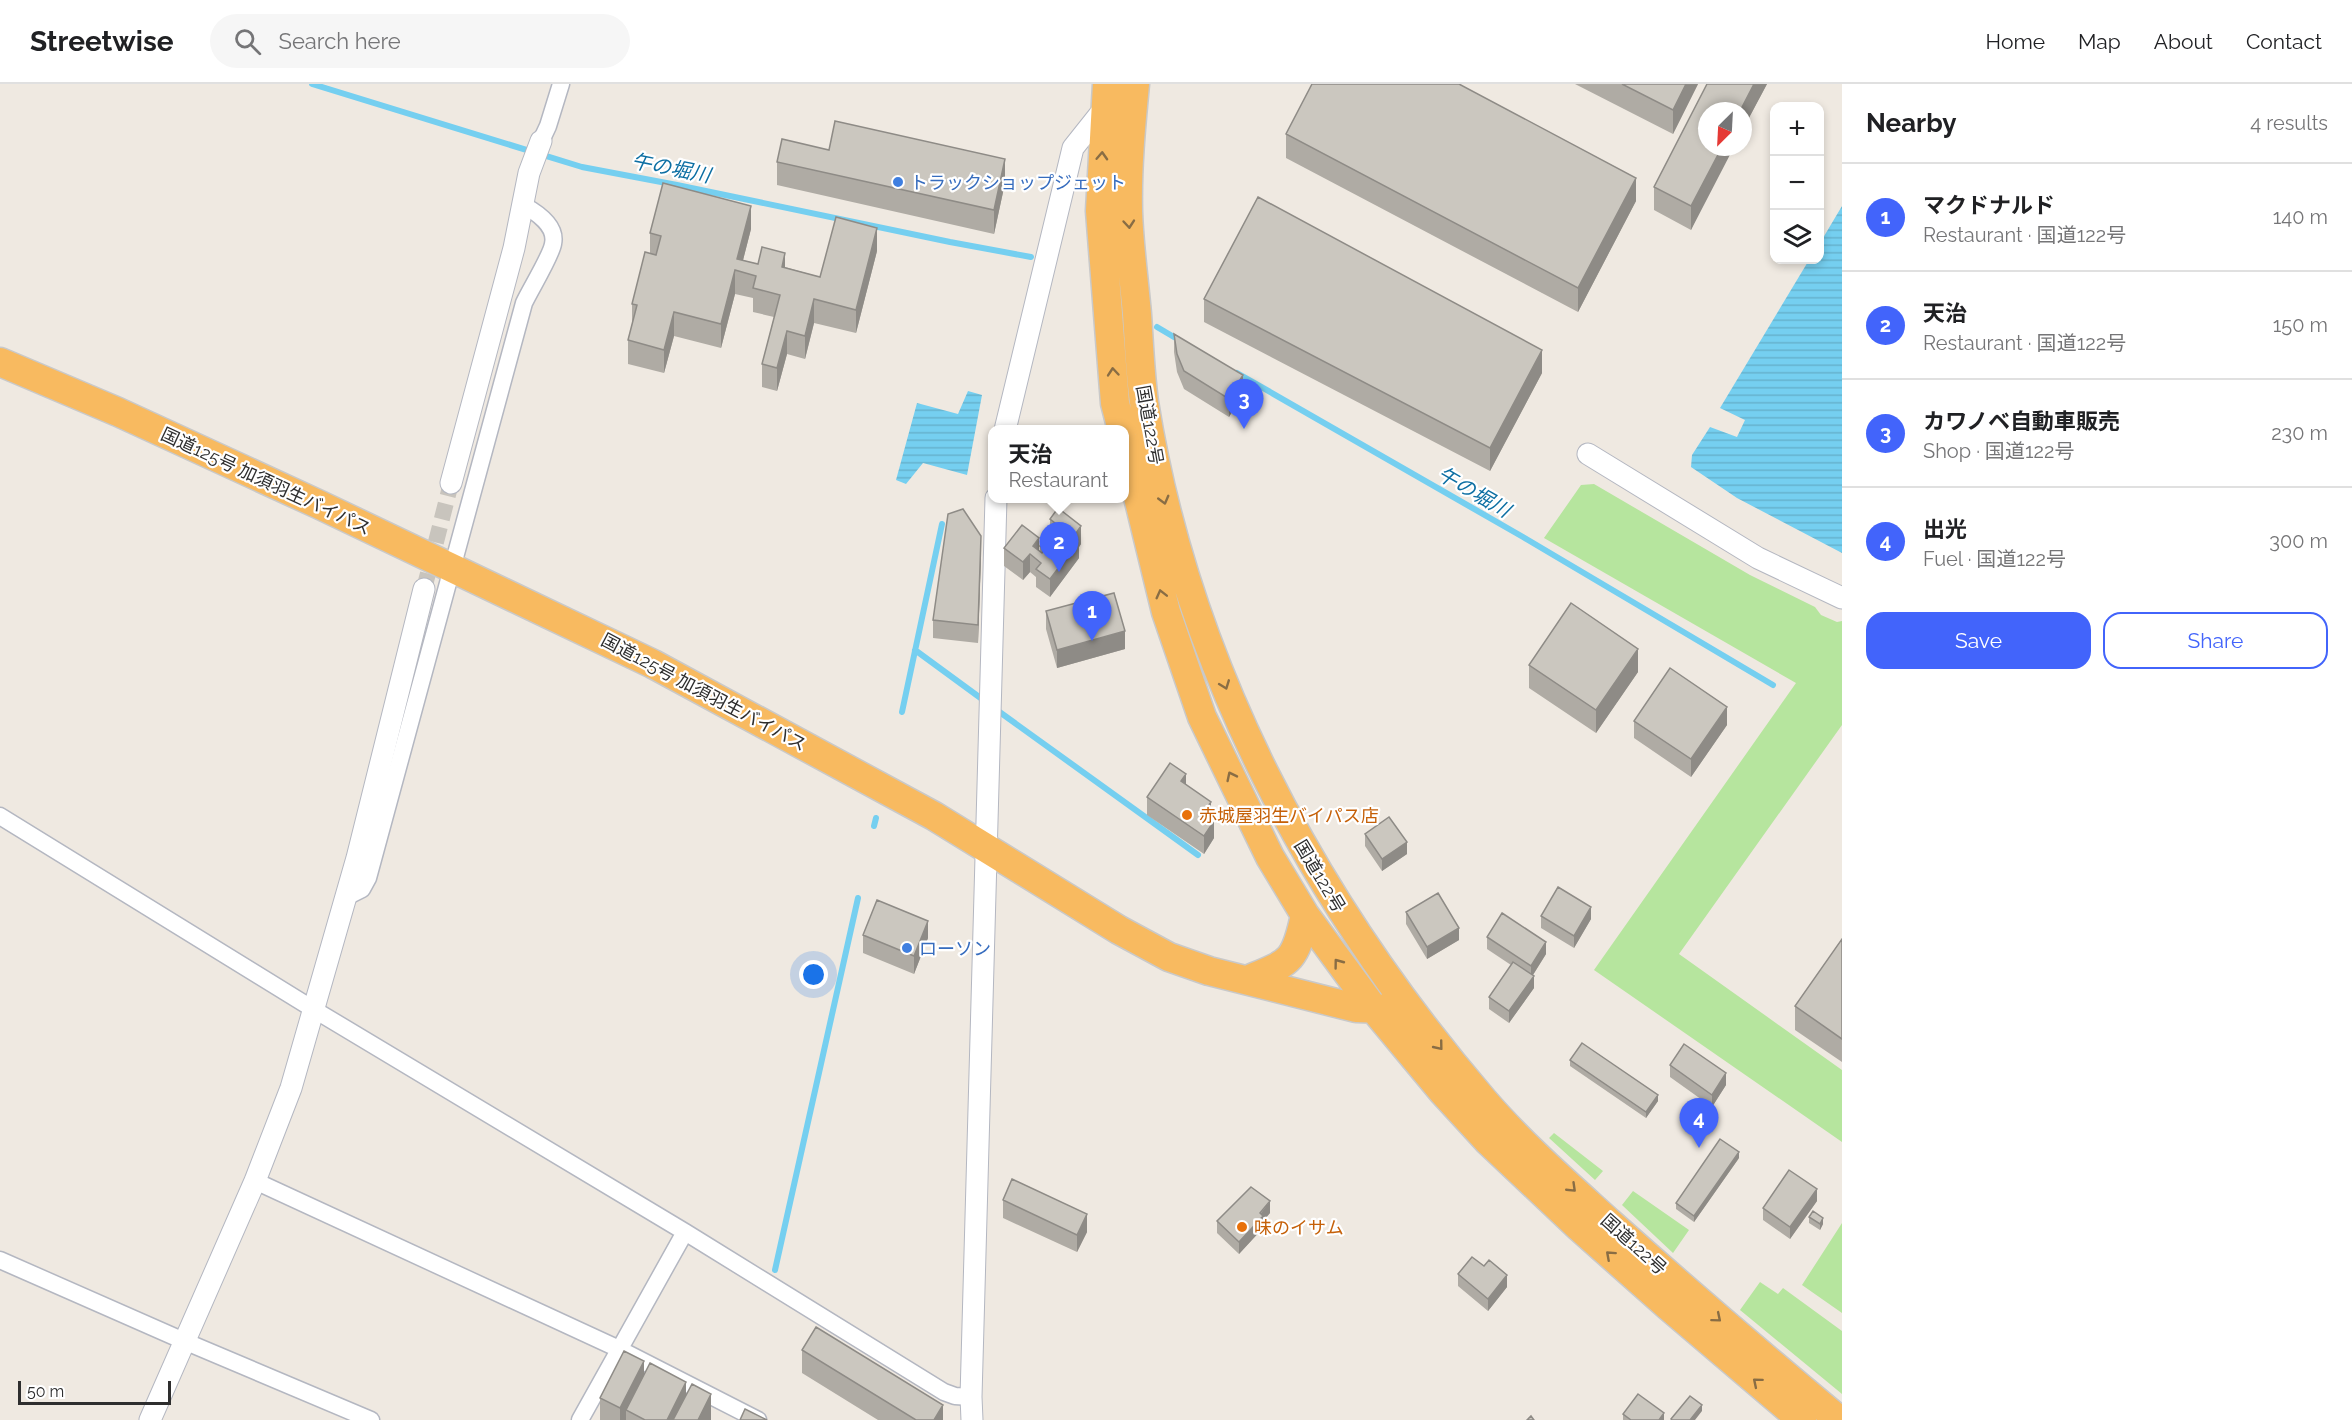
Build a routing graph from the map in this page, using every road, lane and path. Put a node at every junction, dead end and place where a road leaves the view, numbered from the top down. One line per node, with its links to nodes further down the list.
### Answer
1 (561, 84): 4 (street)
2 (1134, 93): 3 (street); 21 (highway, 国道122号, one-way to 21)
3 (1106, 97): 7 (street); 8 (highway, 国道122号, one-way to 3)
4 (541, 141): 5 (street)
5 (523, 205): 11 (street); 13 (street)
6 (0, 362): 13 (highway, 国道125号 加須羽生バイパス)
7 (1006, 425)
8 (1121, 425)
9 (1588, 454): 15 (street)
10 (1129, 460): 19 (highway, 国道122号, one-way to 10)
11 (451, 483)
12 (996, 503): 17 (street)
13 (453, 567): 17 (highway, 国道125号 加須羽生バイパス); 18 (street)
14 (424, 589): 18 (street)
15 (1842, 598)
16 (0, 816): 22 (street)
17 (985, 848): 20 (highway, 国道125号 加須羽生バイパス); 29 (street)
18 (346, 897): 22 (street)
19 (1305, 915): 20 (highway); 23 (highway, 国道122号, one-way to 19)
20 (1247, 980): 23 (highway, 国道125号 加須羽生バイパス)
21 (1402, 1000): 23 (highway, 国道125号 加須羽生バイパス); 36 (highway, 国道122号, one-way to 36)
22 (313, 1009): 24 (street); 25 (street)
23 (1374, 1010): 35 (highway, 国道122号, one-way to 23)
24 (255, 1181): 27 (street); 28 (street)
25 (685, 1232): 28 (street); 29 (street)
26 (0, 1260): 27 (street)
27 (184, 1341): 30 (street); 31 (street)
28 (619, 1349): 32 (street); 33 (street)
29 (971, 1397): 34 (street)
30 (150, 1420)
31 (371, 1420)
32 (580, 1420)
33 (758, 1420)
34 (972, 1420)
35 (1802, 1420)
36 (1839, 1420)

